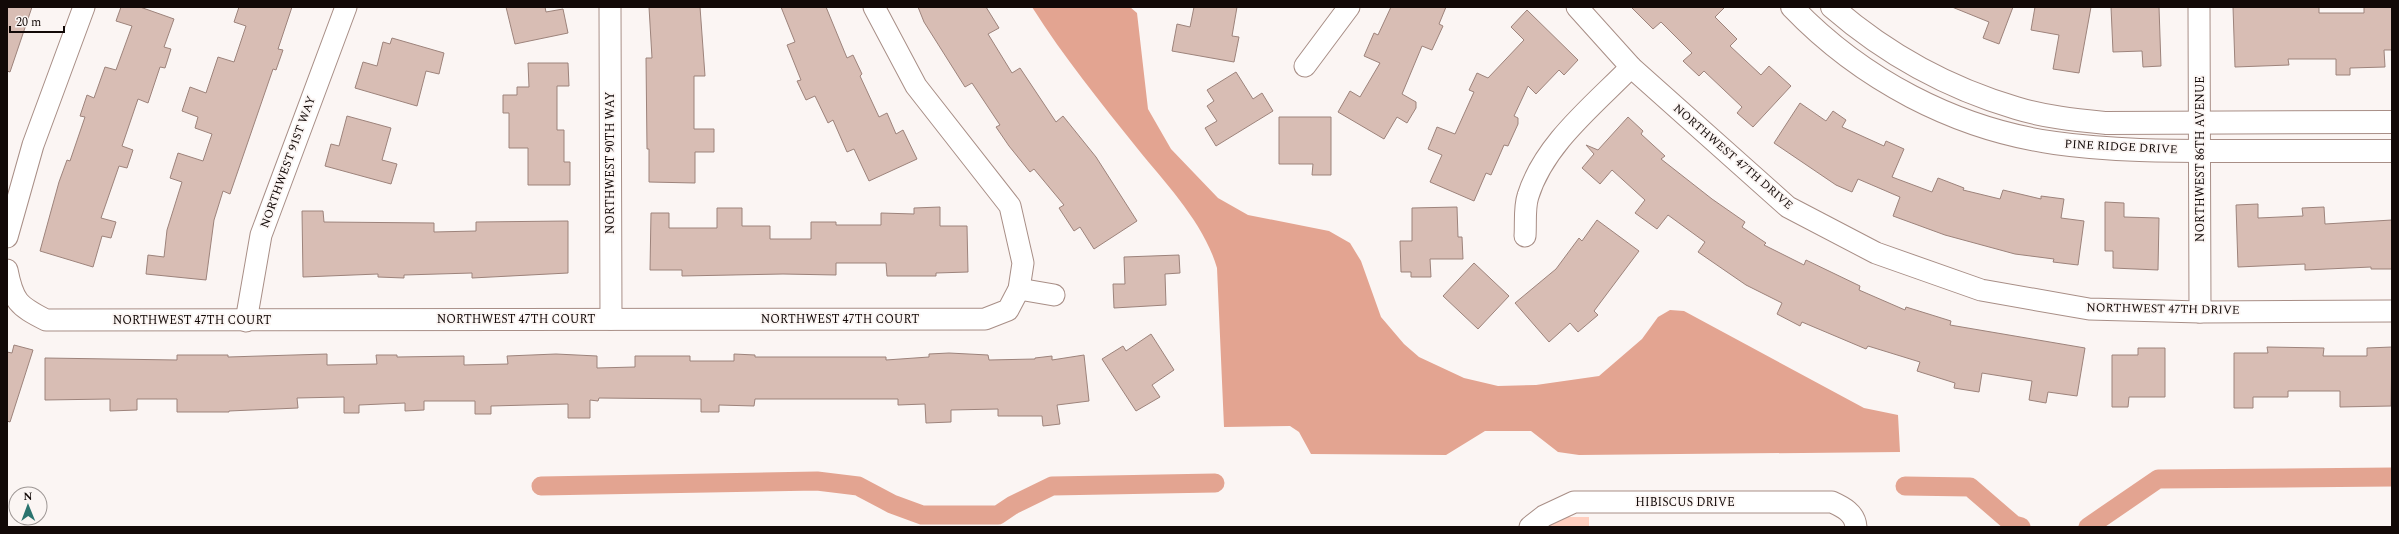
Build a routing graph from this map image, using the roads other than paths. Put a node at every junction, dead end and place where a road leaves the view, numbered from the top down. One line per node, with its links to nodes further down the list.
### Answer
1 (84, 7): 17 (street)
2 (346, 7): 24 (street, NORTHWEST 91ST WAY)
3 (610, 7): 23 (street, NORTHWEST 90TH WAY)
4 (874, 7): 19 (street, NORTHWEST 47TH COURT)
5 (1349, 7): 10 (street)
6 (1577, 7): 11 (street, NORTHWEST 47TH DRIVE)
7 (1792, 7): 14 (street, PINE RIDGE DRIVE)
8 (1832, 7): 13 (street, PINE RIDGE DRIVE)
9 (2199, 7): 13 (street, NORTHWEST 86TH AVENUE)
10 (1305, 66)
11 (1631, 67): 16 (street); 22 (street, NORTHWEST 47TH DRIVE)
12 (2392, 122): 13 (street, PINE RIDGE DRIVE)
13 (2199, 124): 14 (street, NORTHWEST 86TH AVENUE)
14 (2200, 151): 15 (street, PINE RIDGE DRIVE); 22 (street, NORTHWEST 86TH AVENUE)
15 (2392, 151)
16 (1525, 236)
17 (7, 237)
18 (7, 270): 24 (street, NORTHWEST 47TH COURT)
19 (1019, 289): 20 (street); 23 (street, NORTHWEST 47TH COURT)
20 (1054, 295)
21 (2392, 311): 22 (street, NORTHWEST 47TH DRIVE)
22 (2200, 312)
23 (611, 319): 24 (street, NORTHWEST 47TH COURT)
24 (246, 321)
25 (1530, 527): 26 (street, HIBISCUS DRIVE)
26 (1856, 527)

